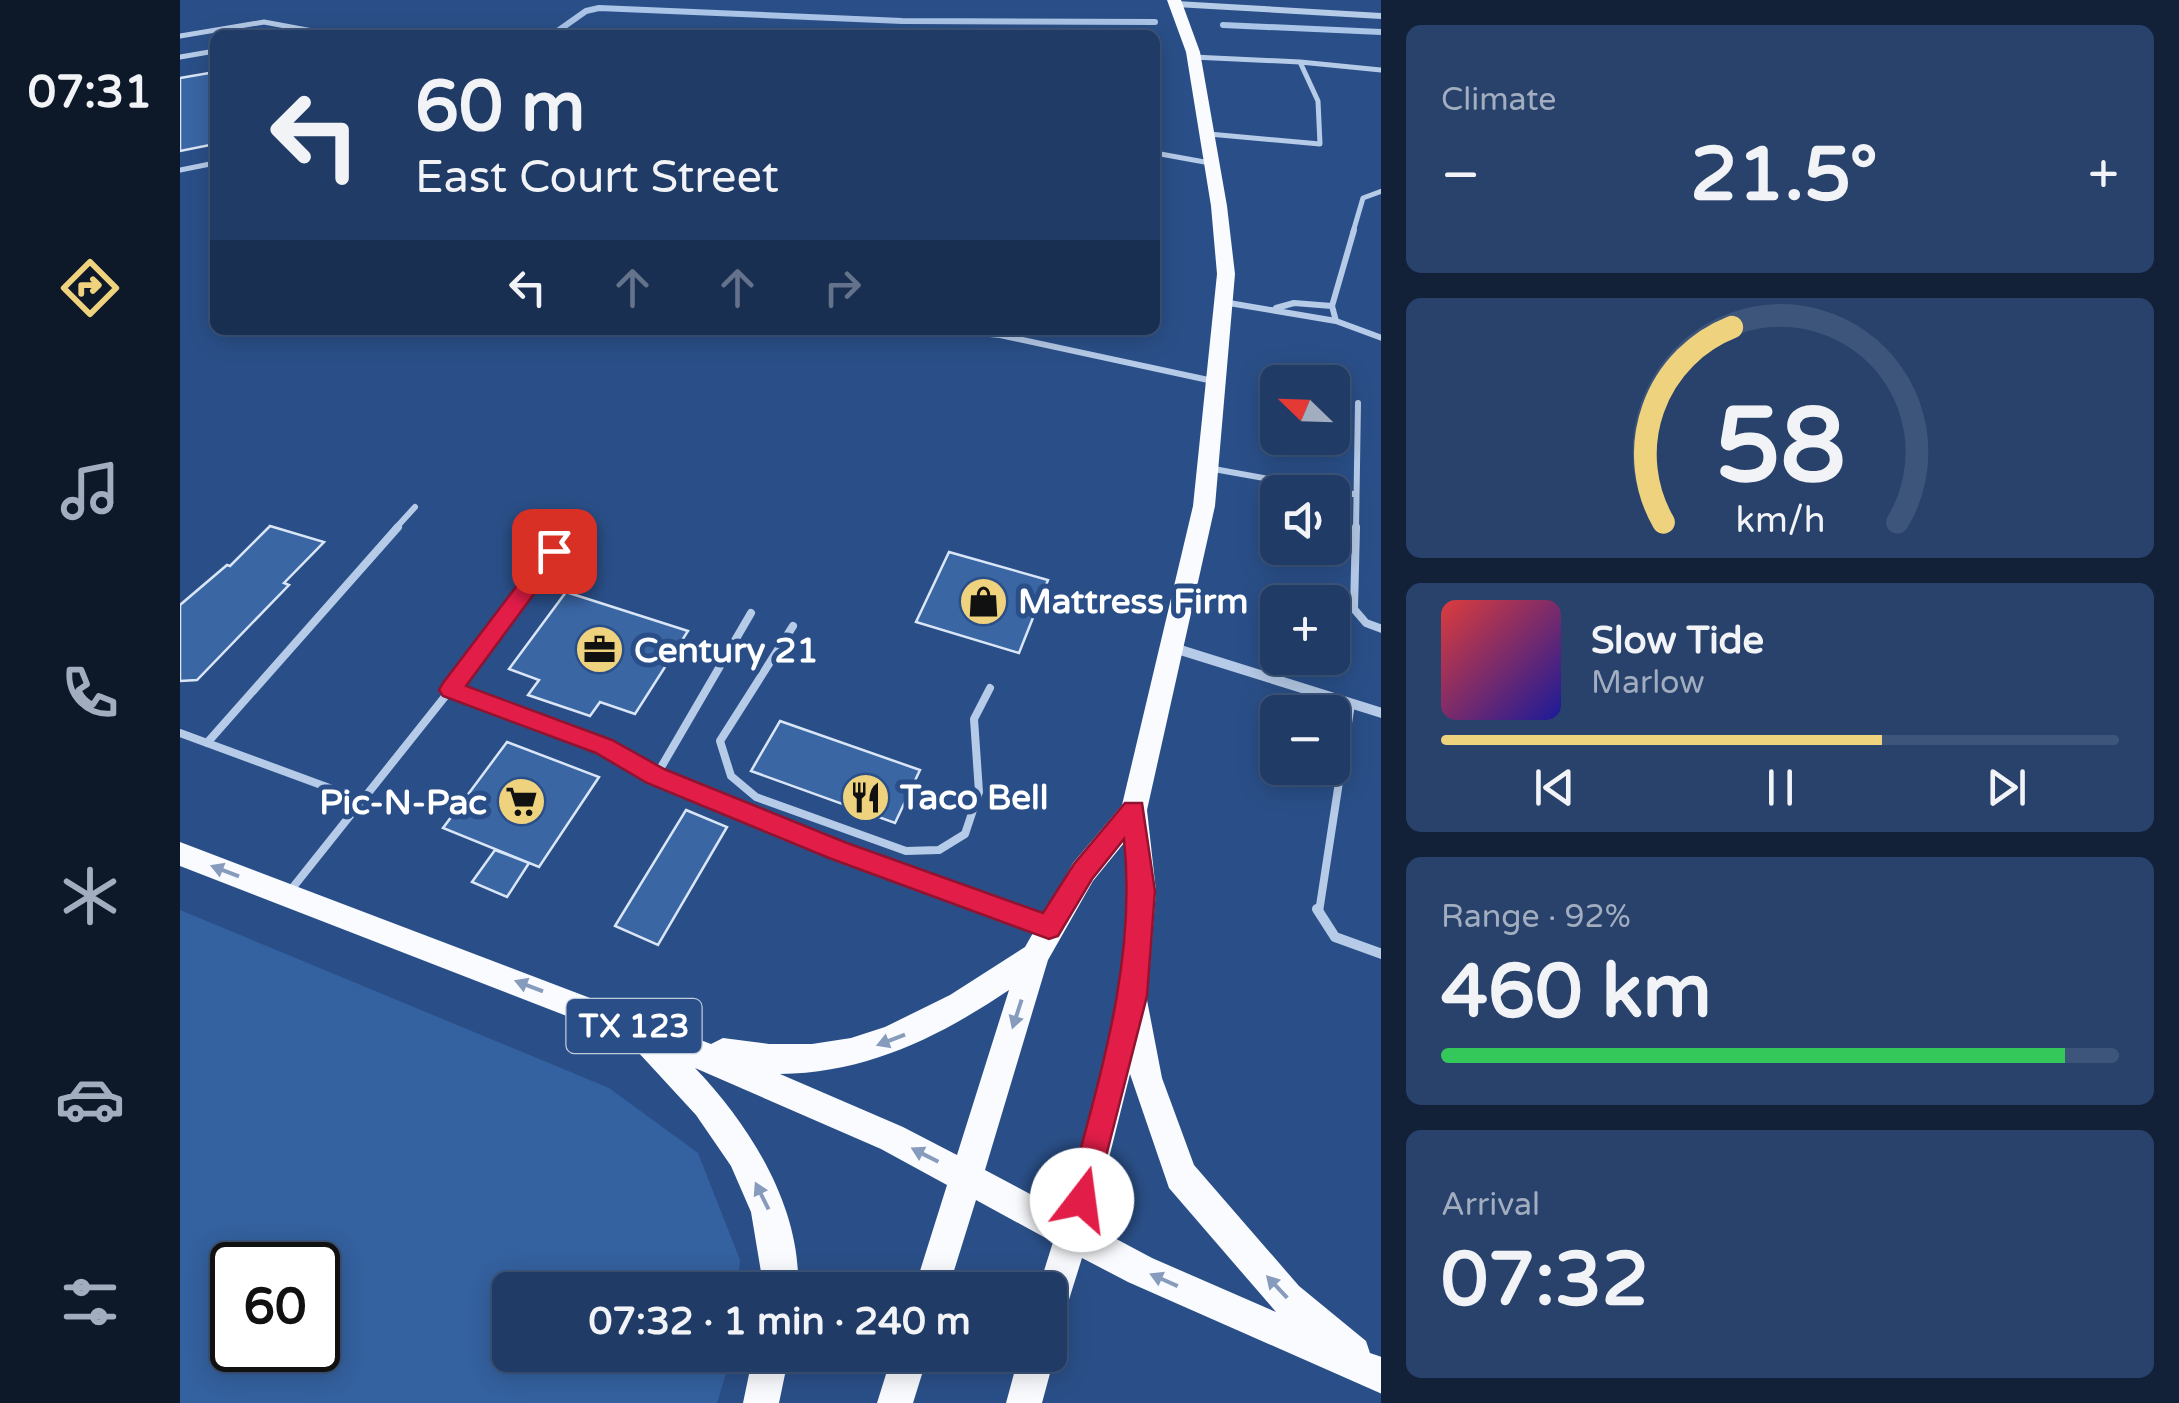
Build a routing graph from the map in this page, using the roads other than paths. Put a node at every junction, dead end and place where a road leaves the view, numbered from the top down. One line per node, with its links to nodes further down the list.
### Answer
1 (1175, 2): 2 (street); 9 (main road)
2 (1247, 3): 3 (street)
3 (1381, 16)
4 (216, 30): 5 (lane)
5 (305, 30)
6 (210, 31): 7 (lane)
7 (180, 36)
8 (210, 53): 10 (lane)
9 (1193, 56): 11 (lane); 13 (main road)
10 (180, 57)
11 (1300, 62): 12 (lane); 13 (lane)
12 (1381, 70)
13 (1208, 134): 16 (main road)
14 (1160, 154): 16 (lane)
15 (210, 164): 17 (lane)
16 (1213, 164): 19 (main road)
17 (180, 170)
18 (1381, 192): 20 (lane)
19 (1224, 302): 21 (lane); 27 (main road)
20 (1332, 306): 21 (lane); 22 (lane)
21 (1276, 308): 22 (lane)
22 (1336, 321): 26 (lane)
23 (989, 335): 25 (lane)
24 (1016, 335): 25 (lane)
25 (1014, 338): 27 (lane)
26 (1381, 338)
27 (1218, 382): 29 (main road)
28 (1358, 403): 30 (lane)
29 (1208, 468): 30 (lane); 36 (main road)
30 (1353, 494): 35 (lane)
31 (416, 506): 42 (lane)
32 (554, 551): 38 (lane)
33 (751, 613): 43 (lane)
34 (793, 626): 37 (lane)
35 (1381, 629)
36 (1174, 648): 39 (street); 45 (main road)
37 (990, 688)
38 (450, 690): 43 (lane); 44 (lane)
39 (1351, 704): 40 (street); 49 (lane)
40 (1381, 713)
41 (180, 733): 42 (lane)
42 (208, 743): 44 (lane)
43 (656, 776): 48 (lane)
44 (362, 800): 47 (lane)
45 (1134, 810): 48 (main road); 51 (main road)
46 (180, 854): 47 (main road, TX 123, one-way to 46)
47 (287, 895): 52 (main road, TX 123, one-way to 47)
48 (1049, 927): 50 (main road)
49 (1381, 954)
50 (1035, 956): 53 (main road, one-way to 53); 54 (main road, one-way to 54)
51 (1133, 996): 55 (main road); 62 (main road, one-way to 51)
52 (620, 1020): 53 (main road, TX 123); 56 (main road, one-way to 52)
53 (673, 1042): 54 (main road, TX 123, one-way to 53)
54 (966, 1176): 55 (main road, TX 123); 57 (main road)
55 (1072, 1234): 58 (main road); 62 (main road, TX 123, one-way to 55)
56 (778, 1272)
57 (936, 1272)
58 (1061, 1272)
59 (767, 1372): 63 (main road)
60 (905, 1372): 64 (main road)
61 (1032, 1372): 65 (main road)
62 (1379, 1375)
63 (761, 1403)
64 (895, 1403)
65 (1024, 1403)

